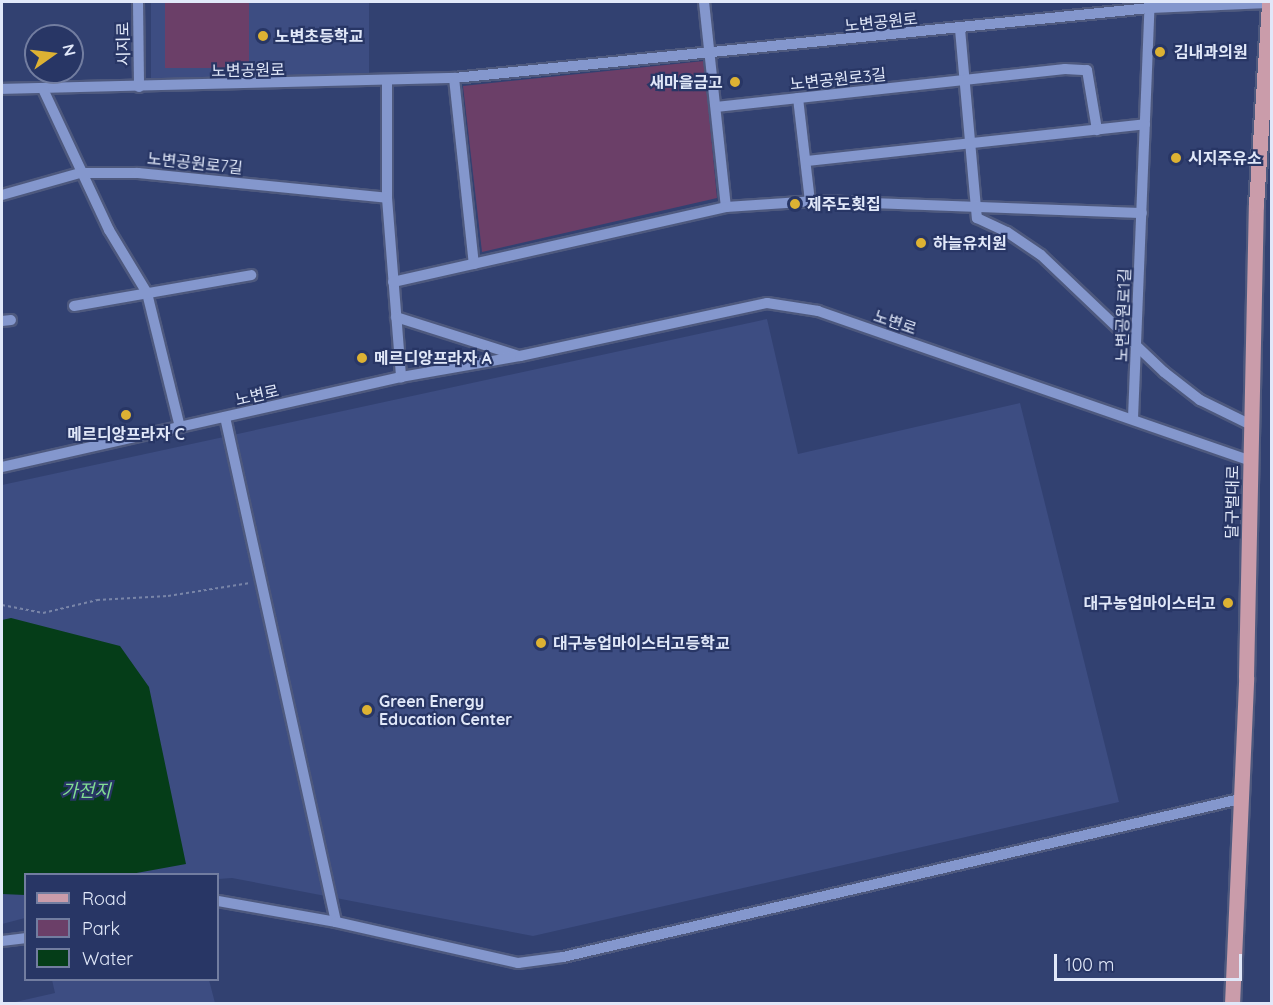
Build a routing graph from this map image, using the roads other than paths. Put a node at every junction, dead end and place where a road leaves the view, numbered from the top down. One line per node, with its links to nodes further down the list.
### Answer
1 (138, 2): 10 (street, 시지로)
2 (704, 2): 6 (street)
3 (1269, 2): 4 (street, 노변공원로); 37 (main road, 달구벌대로)
4 (1150, 5): 5 (street, 노변공원로); 15 (street, 노변공원로1길)
5 (960, 28): 6 (street, 노변공원로); 8 (street)
6 (711, 55): 7 (street, 노변공원로); 14 (street)
7 (454, 78): 9 (street, 노변공원로); 26 (street)
8 (964, 80): 13 (street, 노변공원로3길); 16 (street, 노변공원로3길); 17 (street)
9 (387, 82): 10 (street, 노변공원로); 21 (street)
10 (139, 87): 11 (street, 노변공원로)
11 (43, 88): 12 (street, 노변공원로); 19 (street)
12 (2, 90)
13 (798, 98): 14 (street, 노변공원로3길); 18 (street)
14 (716, 107): 23 (street)
15 (1145, 124): 16 (street); 25 (street, 노변공원로1길)
16 (1097, 130): 17 (street)
17 (970, 143): 18 (street); 24 (street)
18 (807, 161): 22 (street)
19 (80, 173): 20 (street, 노변공원로7길); 21 (street, 노변공원로7길); 29 (street)
20 (2, 195)
21 (387, 198): 28 (street)
22 (810, 202): 23 (street); 24 (street)
23 (726, 207): 26 (street)
24 (975, 207): 25 (street); 32 (street)
25 (1142, 213): 32 (street, 노변공원로1길)
26 (474, 264): 28 (street)
27 (251, 275): 29 (street)
28 (393, 282): 31 (street)
29 (147, 293): 30 (street); 38 (street)
30 (74, 306)
31 (396, 317): 33 (street, 노변로); 34 (street)
32 (1137, 342): 36 (street, 노변공원로1길); 37 (street)
33 (520, 356): 34 (street, 노변로); 36 (street, 노변로)
34 (401, 377): 35 (street, 노변로)
35 (225, 417): 38 (street, 노변로); 43 (street)
36 (1133, 418): 39 (street, 노변로)
37 (1251, 425): 39 (main road, 달구벌대로)
38 (180, 427): 40 (street, 노변로)
39 (1251, 461): 41 (main road, 달구벌대로)
40 (2, 466)
41 (1240, 799): 43 (street); 46 (main road, 달구벌대로)
42 (219, 901): 43 (street)
43 (336, 922)
44 (24, 938): 45 (street)
45 (2, 941)
46 (1232, 1004)

